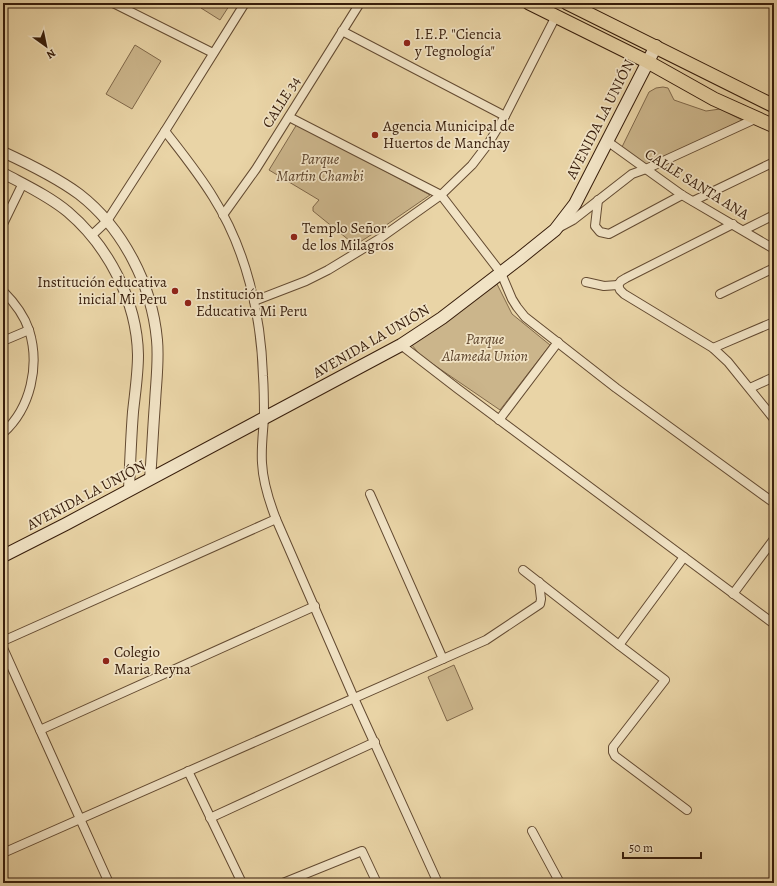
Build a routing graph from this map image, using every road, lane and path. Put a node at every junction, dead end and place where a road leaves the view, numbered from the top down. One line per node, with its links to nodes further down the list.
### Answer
1 (113, 3): 9 (street)
2 (244, 3): 9 (street)
3 (360, 3): 7 (street, CALLE 34)
4 (529, 3): 6 (main road)
5 (568, 3): 8 (main road)
6 (556, 16): 10 (main road); 12 (street)
7 (342, 31): 12 (street); 13 (street, CALLE 34)
8 (656, 46): 10 (main road, AVENIDA LA UNIÓN); 11 (main road)
9 (213, 53): 16 (street)
10 (648, 62): 14 (main road); 17 (main road, AVENIDA LA UNIÓN)
11 (774, 106)
12 (505, 116): 23 (street)
13 (289, 117): 23 (street); 27 (street, CALLE 34)
14 (755, 118): 15 (main road); 20 (street)
15 (774, 126)
16 (165, 131): 27 (street); 29 (street)
17 (608, 141): 20 (street, CALLE SANTA ANA); 32 (main road, AVENIDA LA UNIÓN)
18 (3, 152): 29 (street)
19 (774, 162): 26 (street)
20 (646, 169): 24 (street, CALLE SANTA ANA); 25 (street)
21 (3, 173): 22 (street)
22 (23, 183): 30 (street); 34 (street)
23 (441, 195): 37 (street); 42 (street)
24 (682, 195): 25 (street); 26 (street, CALLE SANTA ANA)
25 (598, 200): 32 (street)
26 (694, 202): 31 (street, CALLE SANTA ANA)
27 (224, 215): 42 (street)
28 (774, 215): 33 (street)
29 (107, 221): 34 (street); 55 (street)
30 (3, 224)
31 (733, 224): 33 (street, CALLE SANTA ANA); 39 (street)
32 (555, 230): 37 (main road, AVENIDA LA UNIÓN)
33 (744, 230): 35 (street, CALLE SANTA ANA)
34 (91, 236): 56 (street)
35 (774, 249)
36 (774, 268): 41 (street)
37 (501, 273): 46 (street); 47 (main road, AVENIDA LA UNIÓN)
38 (586, 282): 39 (street)
39 (618, 285): 48 (street)
40 (3, 291): 44 (street)
41 (720, 294)
42 (254, 301): 51 (street)
43 (774, 322): 48 (street)
44 (29, 330): 45 (street); 54 (street)
45 (3, 341)
46 (558, 342): 53 (street); 58 (street)
47 (401, 345): 51 (main road, AVENIDA LA UNIÓN); 53 (street)
48 (713, 348): 50 (street)
49 (774, 377): 50 (street)
50 (750, 388): 52 (street)
51 (264, 419): 55 (main road, AVENIDA LA UNIÓN); 59 (street)
52 (774, 419)
53 (499, 420): 62 (street)
54 (3, 433)
55 (150, 479): 56 (main road, AVENIDA LA UNIÓN)
56 (129, 490): 61 (main road, AVENIDA LA UNIÓN)
57 (370, 494): 71 (street)
58 (774, 503)
59 (276, 518): 66 (street); 68 (street)
60 (774, 539): 65 (street)
61 (3, 556)
62 (684, 557): 65 (street); 69 (street)
63 (524, 570): 64 (street)
64 (538, 582): 69 (street); 71 (street)
65 (734, 594): 67 (street)
66 (315, 606): 72 (street); 73 (street)
67 (774, 624)
68 (3, 641)
69 (619, 646): 76 (street)
70 (3, 648): 73 (street)
71 (443, 659): 72 (street)
72 (354, 698): 74 (street); 75 (street)
73 (40, 730): 78 (street)
74 (375, 742): 77 (street); 85 (street)
75 (188, 771): 77 (street); 78 (street)
76 (687, 810)
77 (210, 818): 82 (street)
78 (80, 819): 80 (street); 81 (street)
79 (532, 831): 86 (street)
80 (3, 853)
81 (109, 883)
82 (242, 883)
83 (283, 883): 84 (street)
84 (376, 883)
85 (438, 883)
86 (560, 883)

